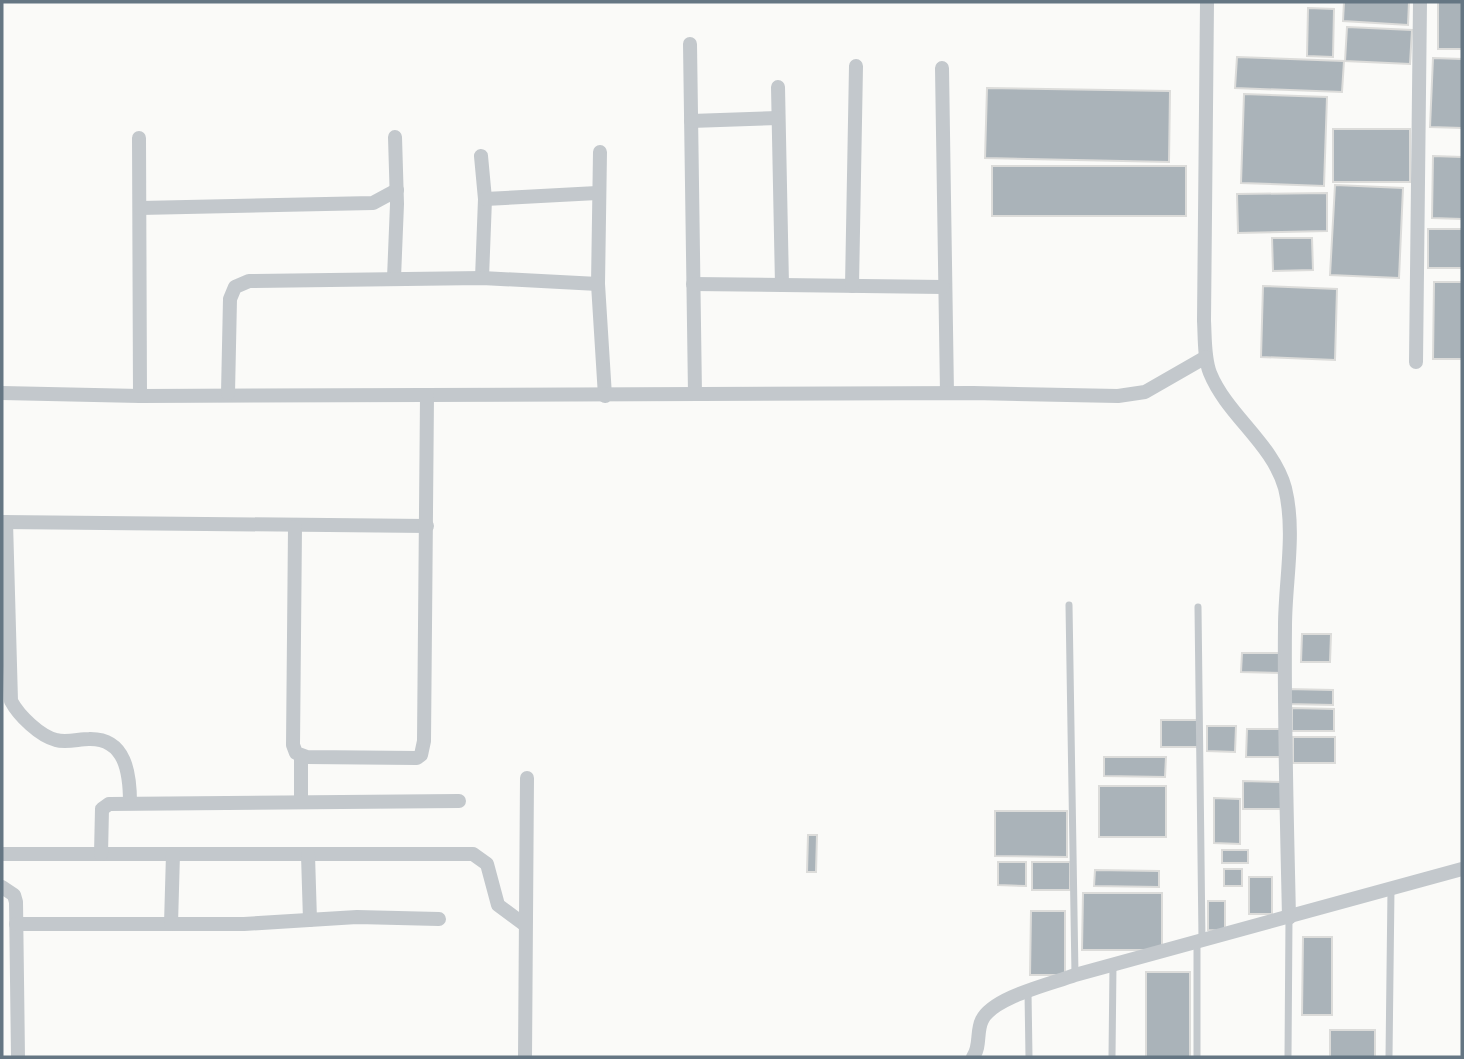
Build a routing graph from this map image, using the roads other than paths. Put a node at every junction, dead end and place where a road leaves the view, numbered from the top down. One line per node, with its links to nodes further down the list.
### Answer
1 (1207, 2): 24 (street)
2 (1420, 2): 25 (street)
3 (690, 44): 8 (street)
4 (856, 66): 22 (street)
5 (942, 68): 23 (street)
6 (778, 87): 7 (street)
7 (778, 118): 8 (street); 21 (street)
8 (691, 121): 20 (street)
9 (396, 137): 13 (street)
10 (139, 138): 16 (street)
11 (600, 152): 14 (street)
12 (481, 156): 15 (street)
13 (397, 190): 16 (street); 17 (street)
14 (597, 193): 15 (street); 19 (street)
15 (485, 199): 18 (street)
16 (140, 208): 30 (street)
17 (394, 278): 18 (street); 27 (street)
18 (482, 278): 19 (street)
19 (598, 284): 32 (street)
20 (693, 285): 21 (street); 29 (street)
21 (782, 285): 22 (street)
22 (852, 286): 23 (street)
23 (943, 287): 28 (street)
24 (1206, 357): 28 (street); 50 (street)
25 (1416, 362)
26 (2, 393): 30 (street)
27 (228, 393): 30 (street); 31 (street)
28 (947, 393): 29 (street)
29 (695, 394): 32 (street)
30 (140, 396)
31 (428, 396): 32 (street); 34 (street)
32 (605, 396)
33 (4, 522): 35 (street); 42 (street)
34 (428, 526): 35 (street); 38 (street)
35 (295, 527): 38 (street)
36 (1069, 605): 58 (lane)
37 (1198, 607): 56 (lane)
38 (301, 757): 40 (street)
39 (527, 778): 55 (street)
40 (301, 801): 41 (street); 42 (street)
41 (459, 801)
42 (130, 803): 44 (street)
43 (2, 854): 44 (street)
44 (101, 854): 45 (street)
45 (173, 854): 46 (street); 53 (street)
46 (308, 855): 52 (street); 55 (street)
47 (1462, 869): 49 (street)
48 (2, 887): 54 (street)
49 (1391, 888): 50 (street); 68 (lane)
50 (1289, 918): 56 (street); 67 (lane)
51 (439, 919): 52 (street)
52 (310, 920): 53 (street)
53 (172, 924): 54 (street)
54 (16, 925): 61 (street)
55 (525, 925): 62 (street)
56 (1200, 941): 57 (street); 66 (lane)
57 (1114, 965): 58 (street); 65 (lane)
58 (1075, 975): 59 (street)
59 (1028, 992): 63 (street); 64 (lane)
60 (2, 1057): 61 (street)
61 (19, 1057)
62 (525, 1057)
63 (973, 1057)
64 (1029, 1057)
65 (1112, 1057)
66 (1197, 1057)
67 (1288, 1057)
68 (1389, 1057)

